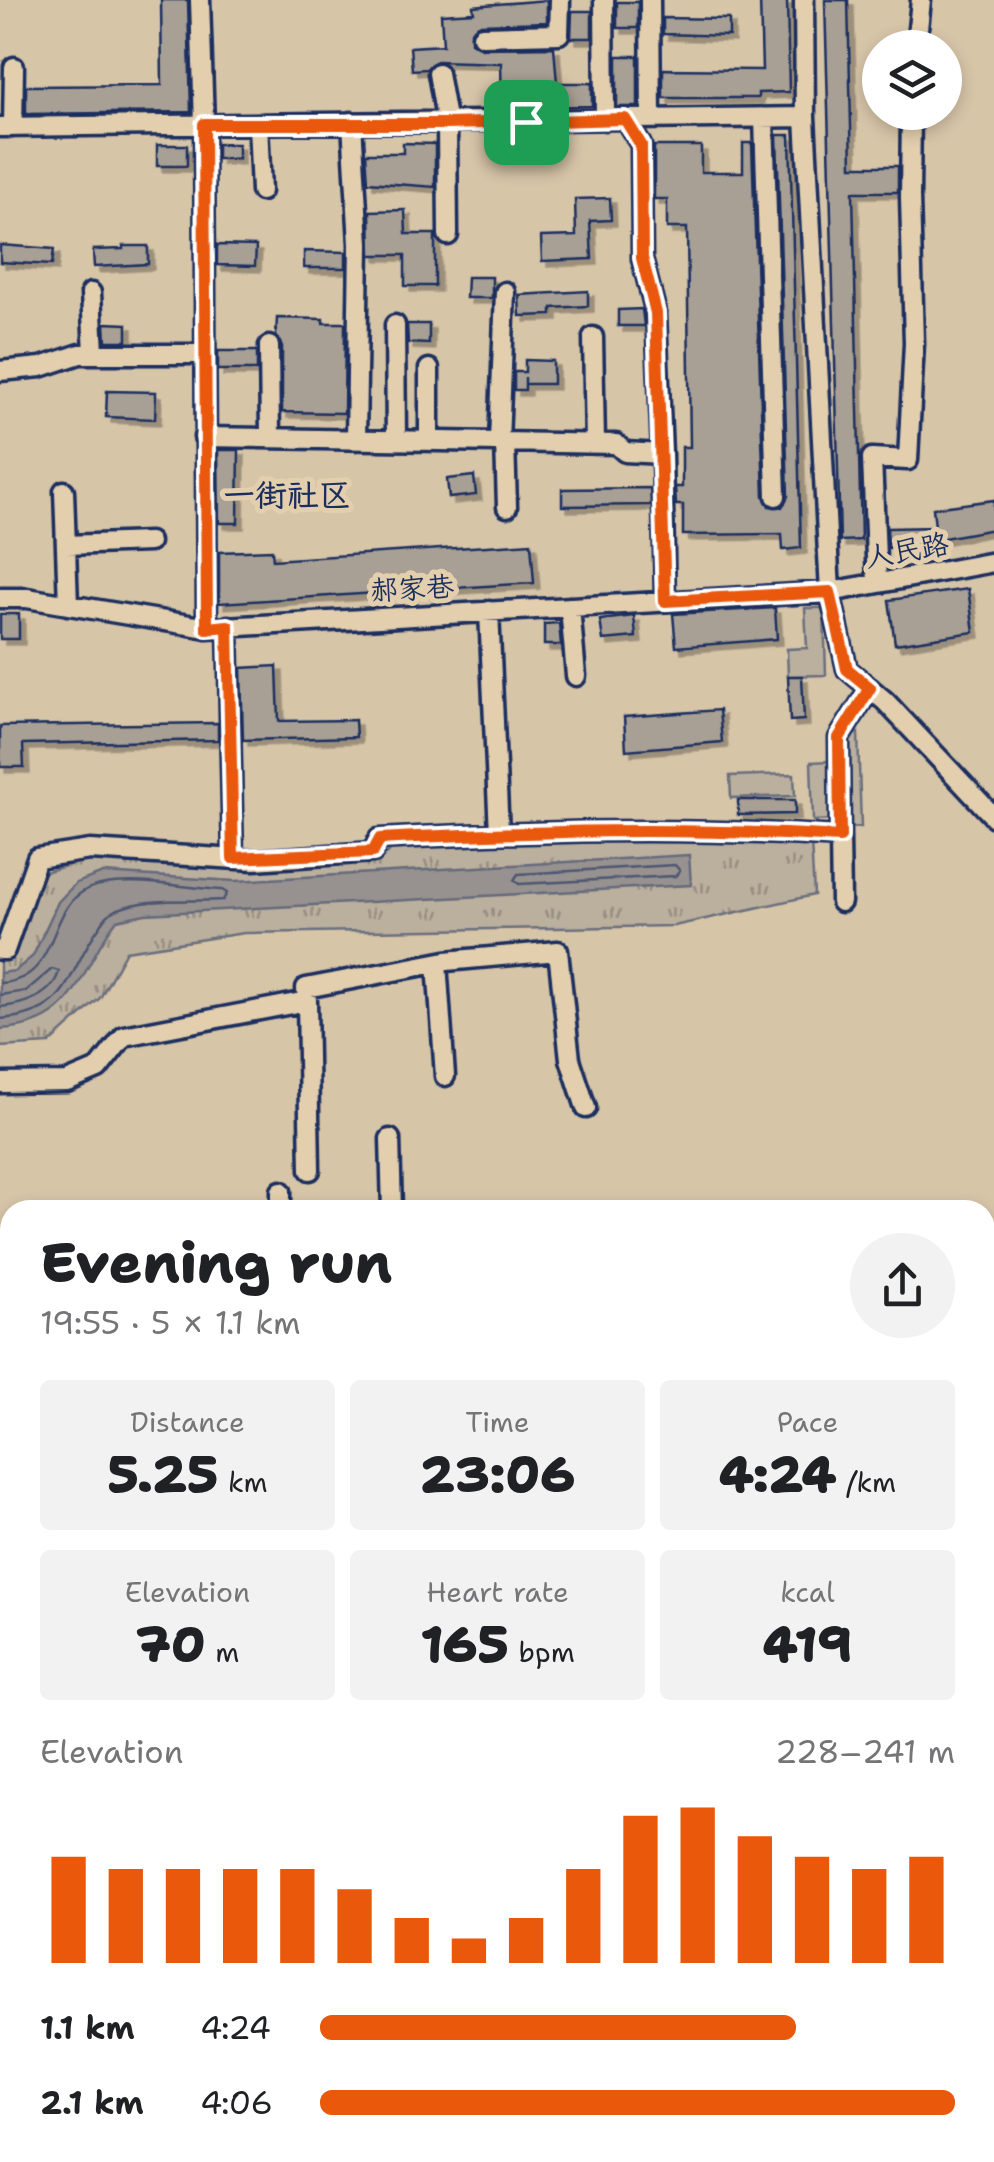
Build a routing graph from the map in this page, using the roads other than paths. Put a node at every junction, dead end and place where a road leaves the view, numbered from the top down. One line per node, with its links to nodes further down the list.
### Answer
1 (200, 0): 17 (street)
2 (560, 0): 8 (street)
3 (604, 0): 15 (street)
4 (650, 0): 14 (street)
5 (804, 0): 11 (street)
6 (921, 0): 7 (street)
7 (918, 30)
8 (482, 36)
9 (14, 67): 20 (street)
10 (438, 73): 19 (street)
11 (805, 117): 12 (street); 48 (street)
12 (764, 118): 14 (street); 42 (street)
13 (625, 119): 14 (street); 15 (street); 40 (street)
14 (651, 119)
15 (605, 120): 19 (street)
16 (352, 122): 18 (street); 19 (street); 35 (street)
17 (204, 124): 18 (street); 20 (street); 30 (street)
18 (258, 124): 22 (street)
19 (447, 124): 23 (street)
20 (6, 127)
21 (911, 130): 47 (street)
22 (261, 191)
23 (448, 235)
24 (505, 292): 38 (street)
25 (91, 293): 29 (street)
26 (396, 325): 36 (street)
27 (593, 338): 39 (street)
28 (269, 346): 34 (street)
29 (94, 353): 30 (street); 32 (street)
30 (204, 354): 33 (street)
31 (429, 369): 37 (street)
32 (0, 371)
33 (204, 437): 34 (street); 55 (street)
34 (270, 438): 35 (street)
35 (356, 440): 36 (street)
36 (396, 440): 37 (street)
37 (429, 441): 38 (street)
38 (502, 442): 39 (street); 43 (street)
39 (595, 444): 40 (street)
40 (662, 454): 50 (street)
41 (64, 491): 45 (street)
42 (776, 496)
43 (508, 507)
44 (148, 542): 45 (street)
45 (66, 545): 51 (street)
46 (994, 562): 47 (street, 人民路)
47 (877, 583): 48 (street, 人民路)
48 (830, 592): 50 (street, 郝家巷); 57 (street)
49 (0, 598): 51 (street, 郝家巷)
50 (665, 601): 52 (street, 郝家巷)
51 (68, 605): 55 (street, 郝家巷)
52 (570, 606): 53 (street, 郝家巷); 56 (street)
53 (489, 611): 54 (street, 郝家巷); 59 (street)
54 (228, 626): 55 (street, 郝家巷); 61 (street)
55 (207, 628)
56 (576, 676)
57 (870, 688): 58 (street); 60 (street)
58 (994, 817)
59 (499, 833): 60 (street); 61 (street)
60 (840, 837): 62 (street)
61 (233, 858): 63 (street)
62 (841, 902)
63 (0, 950)
64 (438, 963): 65 (street); 66 (street); 68 (street)
65 (307, 1002): 67 (street); 70 (street)
66 (445, 1076)
67 (0, 1083)
68 (586, 1108)
69 (390, 1139): 71 (street)
70 (310, 1170)
71 (392, 1200)

